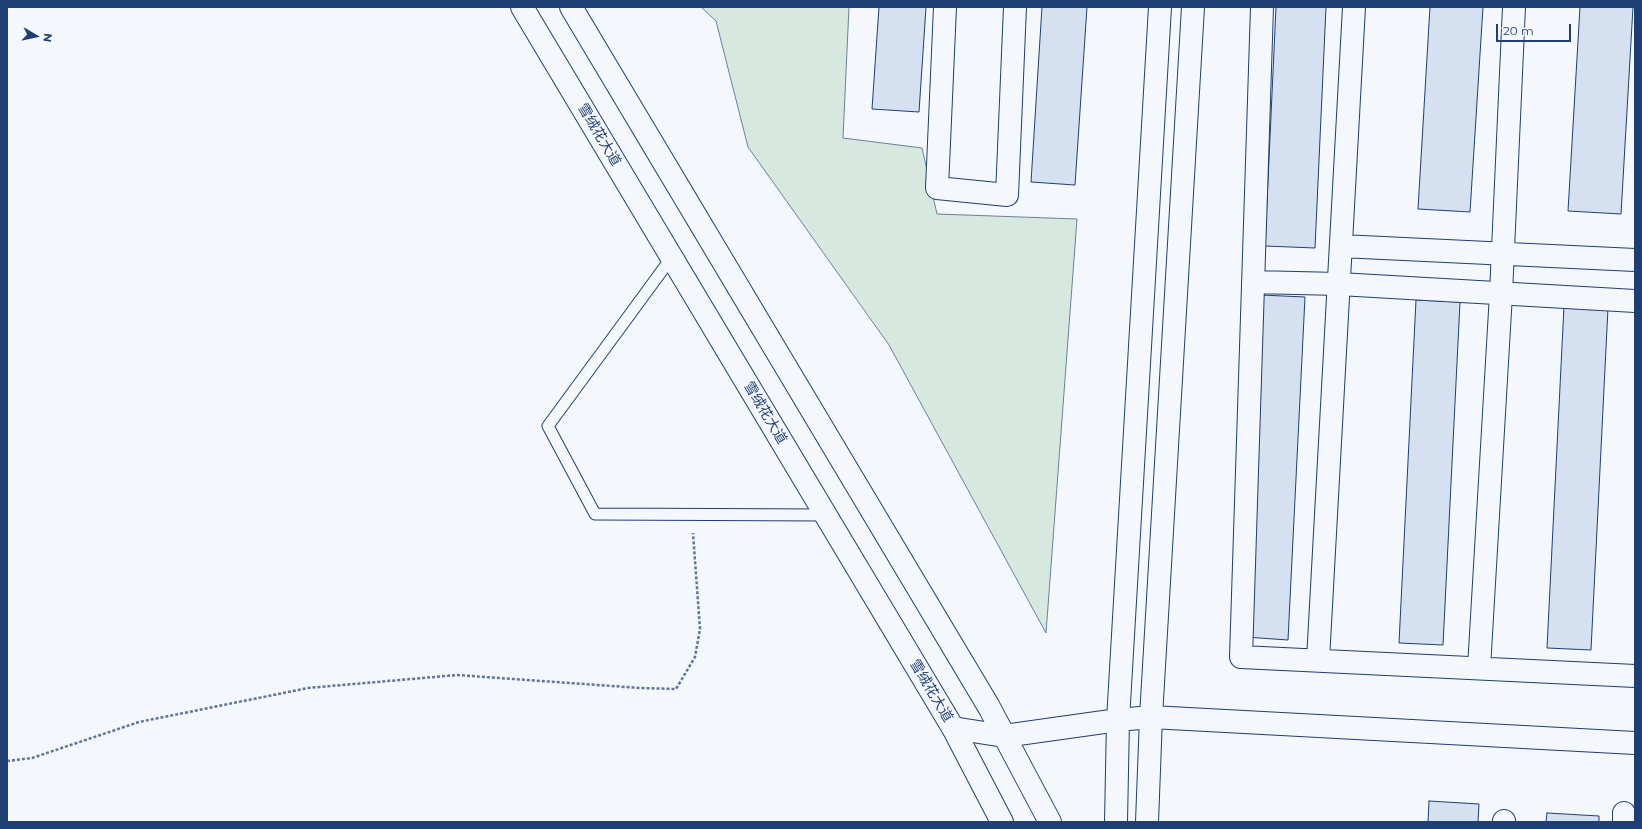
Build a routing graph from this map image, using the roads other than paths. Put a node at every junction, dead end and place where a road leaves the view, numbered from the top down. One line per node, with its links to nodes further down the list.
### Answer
1 (522, 7): 12 (main road, 雪绒花大道)
2 (571, 7): 25 (main road)
3 (945, 7): 4 (main road)
4 (1015, 7)
5 (1160, 7): 23 (main road)
6 (1193, 7): 22 (main road)
7 (1262, 7): 14 (main road)
8 (1354, 7): 10 (main road)
9 (1514, 7): 11 (main road)
10 (1341, 246): 11 (main road); 15 (main road)
11 (1502, 254): 13 (main road); 16 (main road)
12 (672, 257): 18 (main road, 雪绒花大道); 18 (lane)
13 (1635, 260)
14 (1253, 282): 15 (main road); 19 (main road)
15 (1339, 284): 16 (main road); 19 (main road)
16 (1501, 294): 17 (main road); 20 (main road)
17 (1635, 301)
18 (826, 515): 24 (main road, 雪绒花大道)
19 (1318, 660): 20 (main road)
20 (1478, 668): 21 (main road)
21 (1635, 676)
22 (1151, 717): 23 (main road); 26 (main road); 30 (main road)
23 (1118, 720): 25 (main road); 29 (main road)
24 (953, 728): 25 (main road); 27 (main road, 雪绒花大道)
25 (1004, 736): 28 (main road)
26 (1635, 742)
27 (1002, 822)
28 (1050, 822)
29 (1116, 822)
30 (1147, 822)

